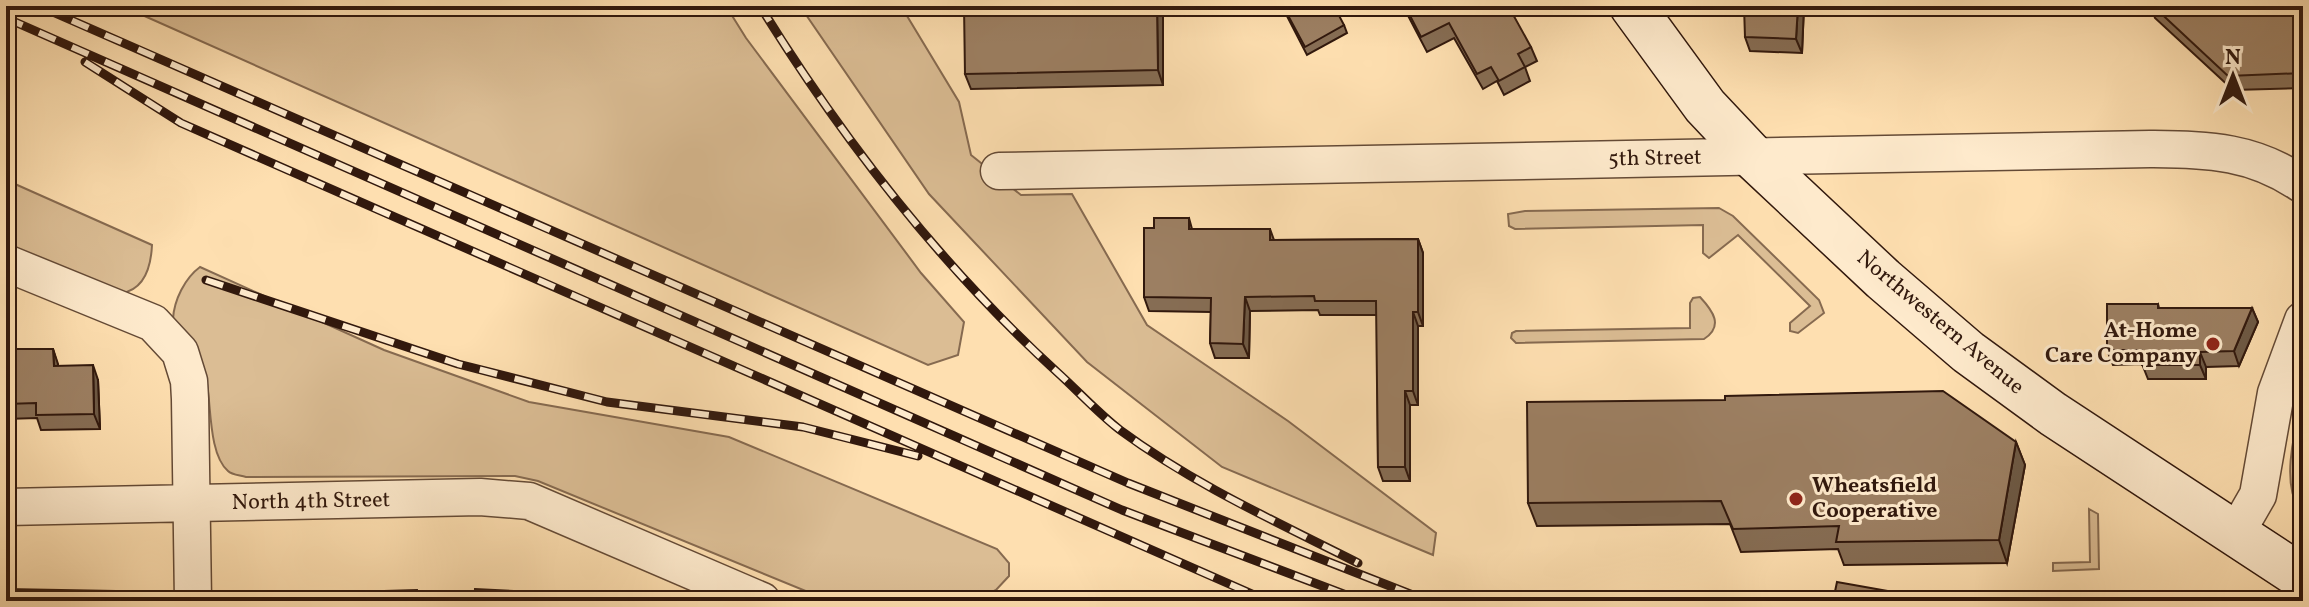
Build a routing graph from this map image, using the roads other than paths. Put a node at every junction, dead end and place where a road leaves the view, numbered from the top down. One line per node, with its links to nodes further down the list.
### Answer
1 (1632, 6): 2 (street, Northwestern Avenue)
2 (1753, 157): 3 (street, 5th Street); 4 (street, 5th Street); 9 (street, Northwestern Avenue)
3 (999, 171)
4 (2303, 185)
5 (6, 263): 7 (street)
6 (2303, 320): 9 (street)
7 (192, 504): 8 (street, North 4th Street); 11 (street); 12 (street, North 4th Street)
8 (6, 507)
9 (2235, 535): 10 (street, Northwestern Avenue)
10 (2303, 578)
11 (193, 601)
12 (762, 601)

